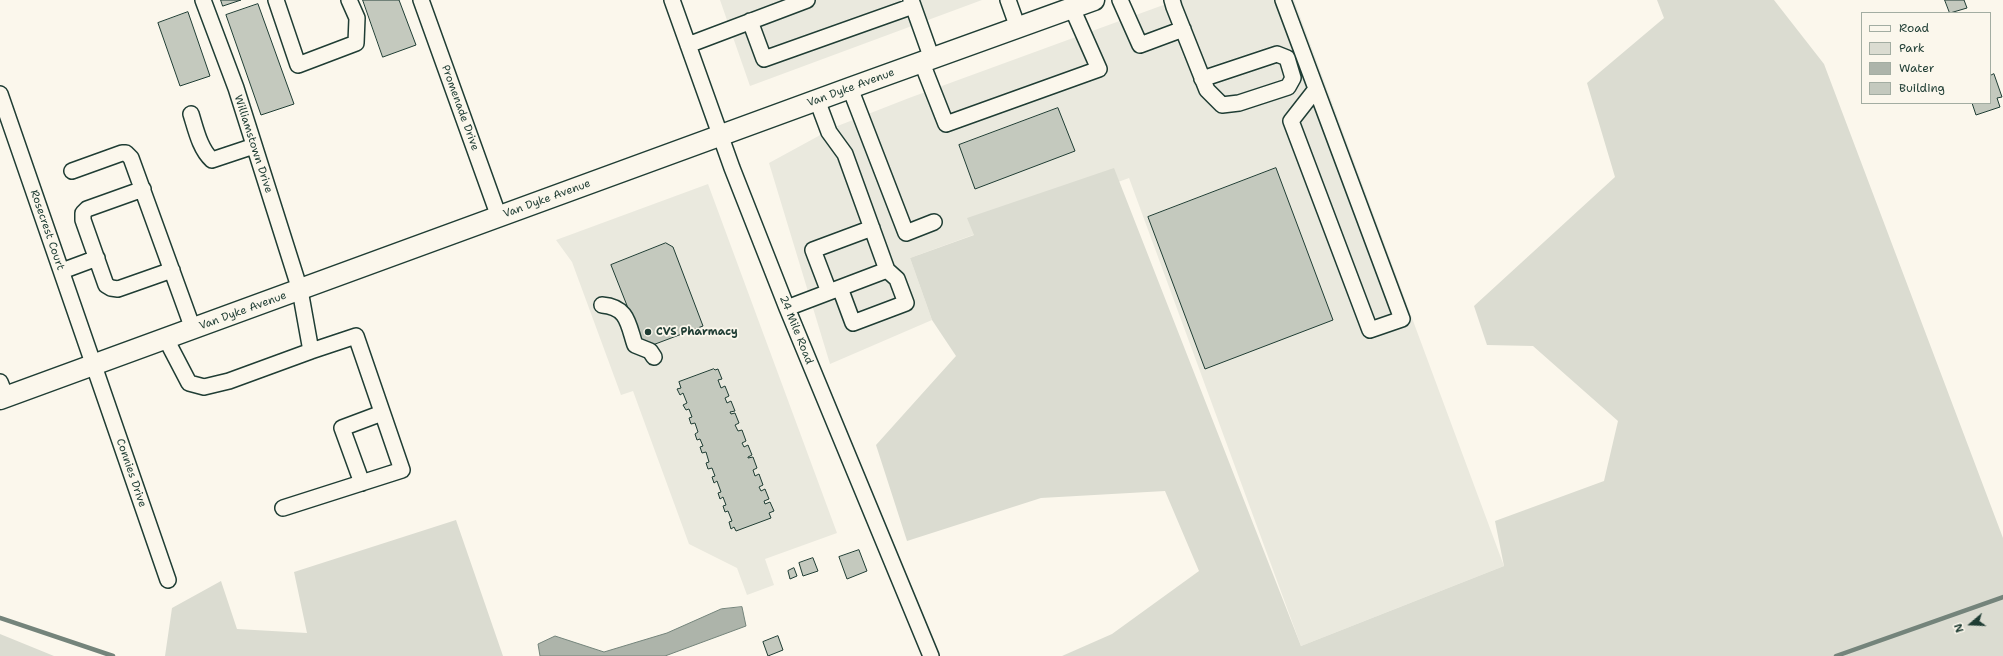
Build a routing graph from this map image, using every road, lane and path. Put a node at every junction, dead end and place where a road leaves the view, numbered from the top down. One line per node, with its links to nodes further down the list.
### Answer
1 (203, 0): 25 (street, Williamstown Drive)
2 (276, 0): 3 (street)
3 (349, 0)
4 (421, 0): 28 (street, Promenade Drive)
5 (672, 0): 16 (street, 24 Mile Road)
6 (807, 0): 13 (street)
7 (1008, 0): 14 (street)
8 (1120, 0): 15 (street)
9 (1172, 0): 15 (street)
10 (1283, 0): 20 (street)
11 (912, 3): 13 (street); 17 (street)
12 (1085, 3): 14 (main road, Van Dyke Avenue); 17 (street)
13 (750, 21): 16 (street)
14 (1018, 28): 17 (main road, Van Dyke Avenue)
15 (1183, 29): 18 (street)
16 (688, 45): 24 (street, 24 Mile Road)
17 (927, 61): 19 (main road, Van Dyke Avenue)
18 (1202, 79): 18 (street)
19 (850, 88): 22 (main road, Van Dyke Avenue); 29 (street)
20 (1316, 89): 20 (street)
21 (0, 94): 34 (street, Rosecrest Court)
22 (817, 100): 24 (main road, Van Dyke Avenue); 30 (street)
23 (191, 114): 25 (street)
24 (720, 136): 28 (main road, Van Dyke Avenue); 38 (street, 24 Mile Road)
25 (254, 146): 35 (street, Williamstown Drive)
26 (72, 171): 27 (street)
27 (143, 189): 31 (street); 32 (street)
28 (500, 217): 35 (main road, Van Dyke Avenue)
29 (934, 222)
30 (872, 228): 33 (street); 36 (street)
31 (97, 258): 32 (street); 34 (street)
32 (172, 270): 39 (street)
33 (887, 270): 36 (street); 36 (street)
34 (62, 271): 43 (street, Rosecrest Court)
35 (300, 290): 39 (main road, Van Dyke Avenue); 41 (street, Williamstown Drive)
36 (834, 290): 38 (street)
37 (602, 305): 42 (street)
38 (787, 308): 49 (street, 24 Mile Road)
39 (193, 329): 40 (main road, Van Dyke Avenue)
40 (166, 339): 41 (street); 43 (main road, Van Dyke Avenue)
41 (312, 350): 45 (street)
42 (654, 357)
43 (95, 365): 44 (main road, Van Dyke Avenue); 48 (street, Connies Drive)
44 (2, 393)
45 (382, 413): 46 (street); 46 (street)
46 (362, 483): 47 (street)
47 (283, 508)
48 (168, 580)
49 (931, 656)

